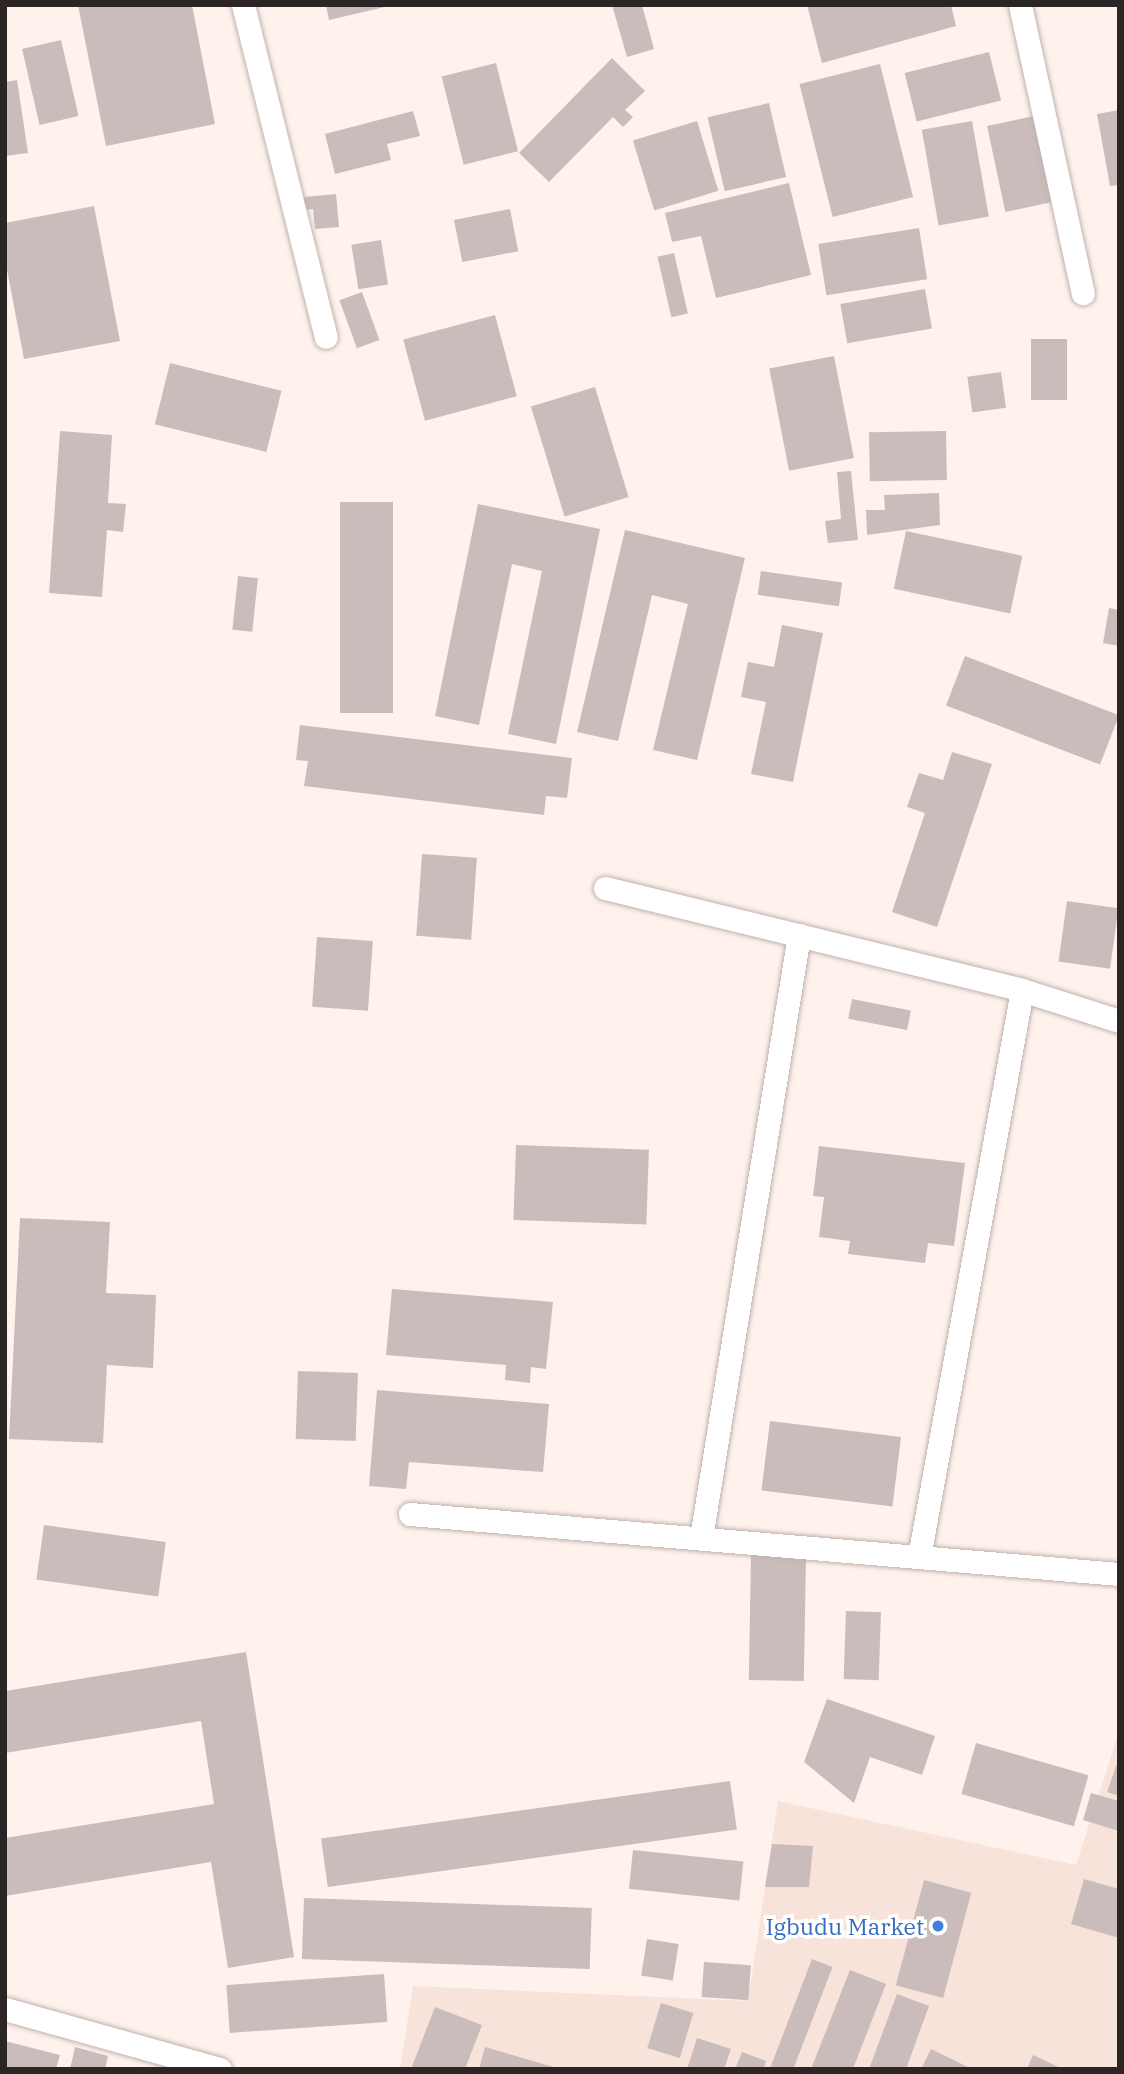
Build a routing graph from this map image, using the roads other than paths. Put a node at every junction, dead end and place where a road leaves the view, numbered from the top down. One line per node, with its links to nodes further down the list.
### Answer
1 (243, 5): 4 (street)
2 (1020, 5): 3 (street)
3 (1083, 293)
4 (326, 337)
5 (605, 888): 6 (street)
6 (799, 935): 7 (street); 10 (street)
7 (1022, 990): 8 (street); 11 (street)
8 (1119, 1021)
9 (410, 1514): 10 (street)
10 (701, 1538): 11 (street)
11 (919, 1557): 12 (street)
12 (1119, 1574)
13 (5, 2009): 14 (street)
14 (220, 2069)

